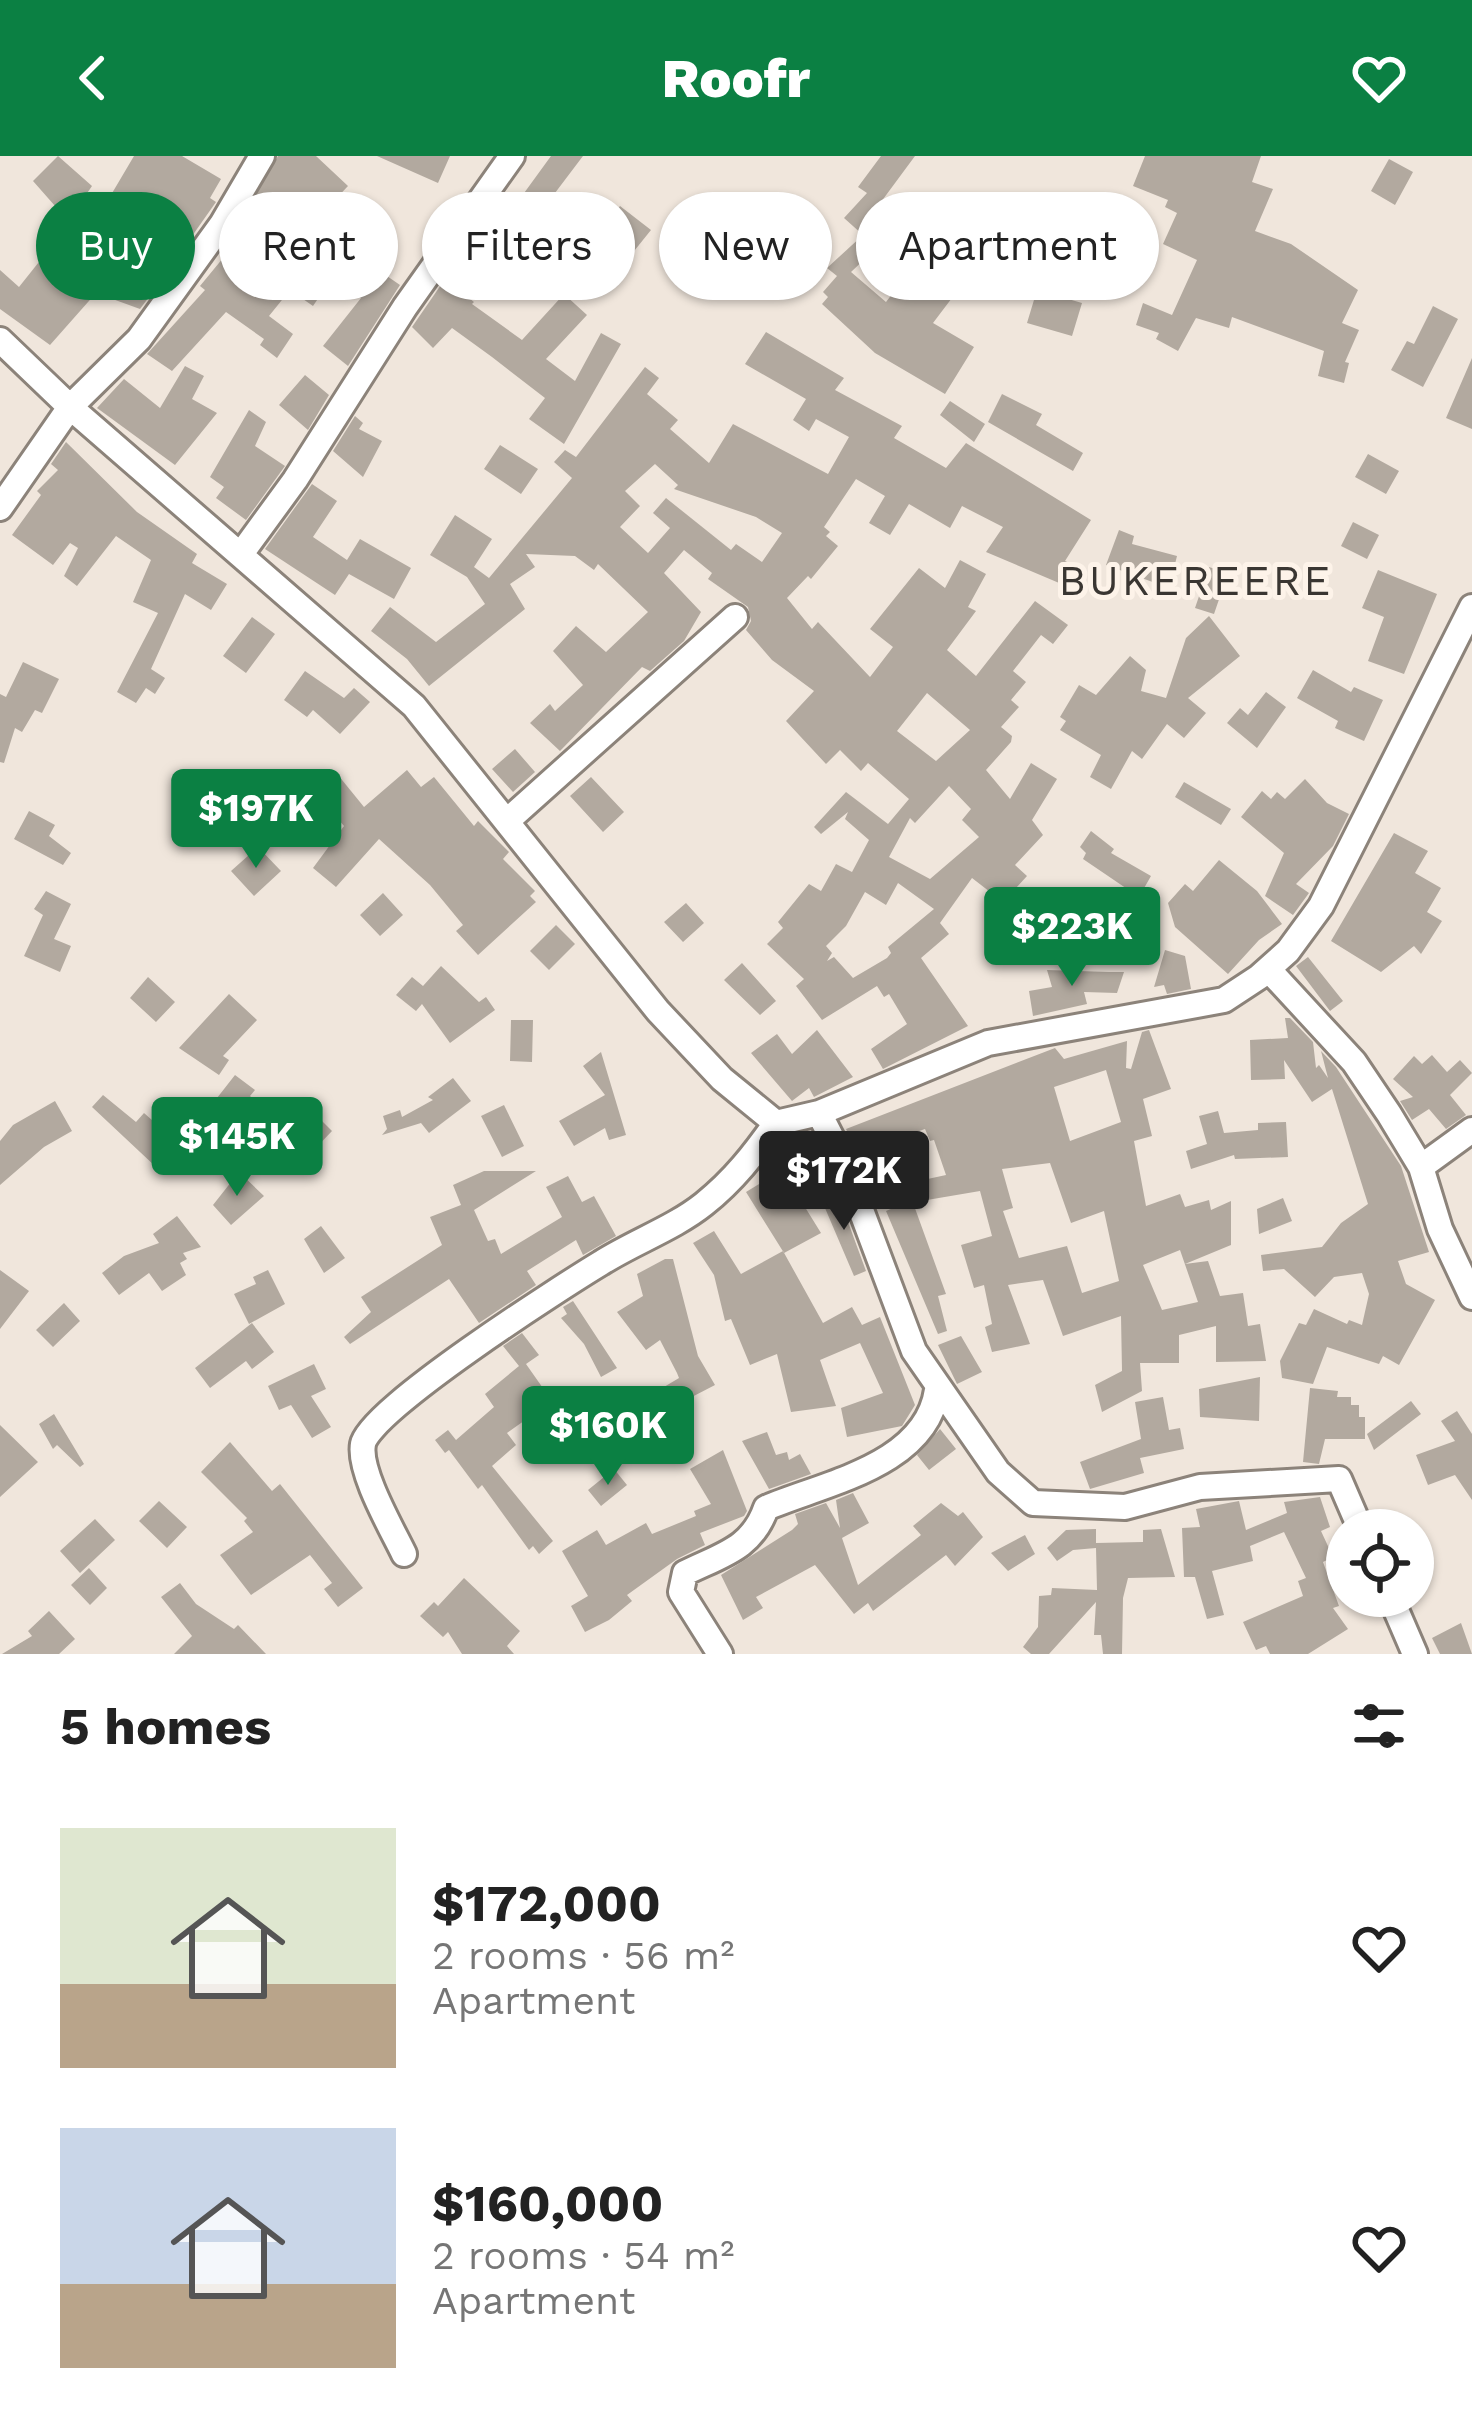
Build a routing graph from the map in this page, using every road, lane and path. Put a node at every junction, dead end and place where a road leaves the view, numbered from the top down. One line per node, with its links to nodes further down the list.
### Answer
1 (262, 156): 4 (street)
2 (512, 156): 6 (street)
3 (0, 340): 4 (street)
4 (70, 407): 5 (street); 6 (street)
5 (0, 508)
6 (241, 554): 9 (street)
7 (1472, 608): 10 (street)
8 (735, 617): 9 (street)
9 (507, 820): 12 (street)
10 (1268, 969): 11 (street); 14 (street)
11 (819, 1113): 12 (street); 16 (street)
12 (776, 1123): 18 (street)
13 (1472, 1130): 14 (street)
14 (1421, 1166): 15 (street)
15 (1472, 1298)
16 (937, 1390): 17 (street); 20 (street)
17 (1352, 1509)
18 (404, 1554)
19 (1399, 1617): 21 (street)
20 (720, 1654)
21 (1415, 1654)

